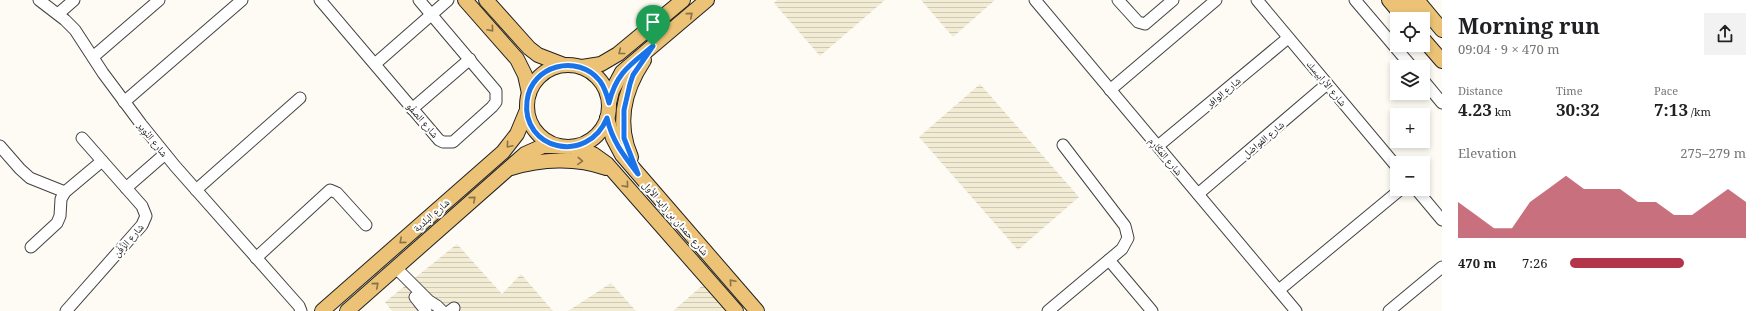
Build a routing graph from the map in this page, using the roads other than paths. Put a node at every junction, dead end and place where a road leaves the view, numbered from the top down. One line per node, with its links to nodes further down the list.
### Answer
1 (39, 0): 22 (street, شارع النُوِير)
2 (74, 0): 22 (street)
3 (159, 0): 30 (street)
4 (242, 0): 42 (street)
5 (320, 0): 34 (street, شارع الصفُو)
6 (419, 0): 23 (street, شارع الصفُو)
7 (448, 0): 23 (street)
8 (465, 0): 40 (main road, one-way to 40)
9 (486, 0): 35 (main road)
10 (683, 0): 36 (main road, one-way to 36)
11 (707, 0): 28 (main road, one-way to 11)
12 (1035, 0): 39 (street, شارع المَكَارِم)
13 (1118, 0): 14 (street)
14 (1173, 0)
15 (1216, 0): 39 (street)
16 (1257, 0): 26 (street, شارع الأرابيسك)
17 (1355, 0): 32 (street)
18 (1389, 0): 20 (main road)
19 (1414, 0): 21 (main road); 25 (main road)
20 (1399, 12)
21 (1418, 12)
22 (58, 14): 30 (street, شارع النُوِير)
23 (431, 14): 31 (street, شارع الصفُو); 34 (street)
24 (1430, 29): 27 (main road)
25 (1442, 30)
26 (1288, 38): 37 (street, شارع الأرابيسك); 52 (street, شارع الوافر)
27 (1442, 40)
28 (653, 46): 44 (main road); 59 (main road)
29 (1430, 47): 33 (main road)
30 (92, 56): 42 (street, شارع النُوِير)
31 (470, 59): 45 (street); 45 (street, شارع الصفُو)
32 (1406, 60)
33 (1442, 61)
34 (375, 64): 45 (street, شارع الصفُو)
35 (564, 65): 36 (main road); 40 (main road)
36 (582, 67): 44 (main road)
37 (1328, 84): 55 (street, شارع الأرابيسك); 63 (street, شارع الفواضل)
38 (1430, 88): 43 (street)
39 (1110, 90): 52 (street, شارع المَكَارِم)
40 (529, 93): 46 (main road)
41 (300, 98): 61 (street)
42 (124, 102): 54 (street, شارع النُوِير)
43 (1442, 102)
44 (609, 103): 47 (main road)
45 (412, 109)
46 (527, 110): 51 (main road); 76 (main road, شارع البلدية, one-way to 76)
47 (607, 118): 53 (main road); 59 (main road, شارع حمدان بن زايد الأول)
48 (82, 138): 56 (street, شارع الزَّفْن)
49 (1063, 145): 70 (street)
50 (0, 146): 62 (street)
51 (558, 146): 53 (main road); 57 (main road, شارع البلدية)
52 (1158, 146): 63 (street, شارع المَكَارِم)
53 (573, 147): 58 (main road, شارع حمدان بن زايد الأول)
54 (165, 154): 60 (street); 61 (street, شارع النُوِير)
55 (1390, 159)
56 (102, 161): 60 (street, شارع الزَّفْن); 62 (street)
57 (507, 169): 58 (main road, one-way to 58); 72 (main road, شارع البلدية, one-way to 57)
58 (614, 171): 80 (main road, شارع حمدان بن زايد الأول, one-way to 80)
59 (638, 174): 81 (main road, شارع حمدان بن زايد الأول, one-way to 59)
60 (126, 188): 75 (street, شارع الزَّفْن)
61 (196, 190): 69 (street, شارع النُوِير)
62 (65, 192): 68 (street)
63 (1198, 194): 73 (street, شارع المَكَارِم)
64 (1393, 196): 73 (street)
65 (1422, 196): 66 (street)
66 (1442, 220)
67 (366, 225): 69 (street)
68 (31, 247)
69 (256, 258): 74 (street, شارع النُوِير)
70 (1109, 260): 82 (street); 83 (street)
71 (1442, 267): 85 (street)
72 (393, 270): 77 (main road, شارع البلدية, one-way to 72); 78 (street); 79 (street)
73 (1279, 290): 84 (street, شارع المَكَارِم)
74 (300, 309): 76 (street, شارع النُوِير)
75 (66, 311)
76 (319, 311)
77 (347, 311)
78 (426, 311)
79 (442, 311)
80 (736, 311)
81 (757, 311)
82 (1048, 311)
83 (1152, 311)
84 (1296, 311)
85 (1389, 311)

